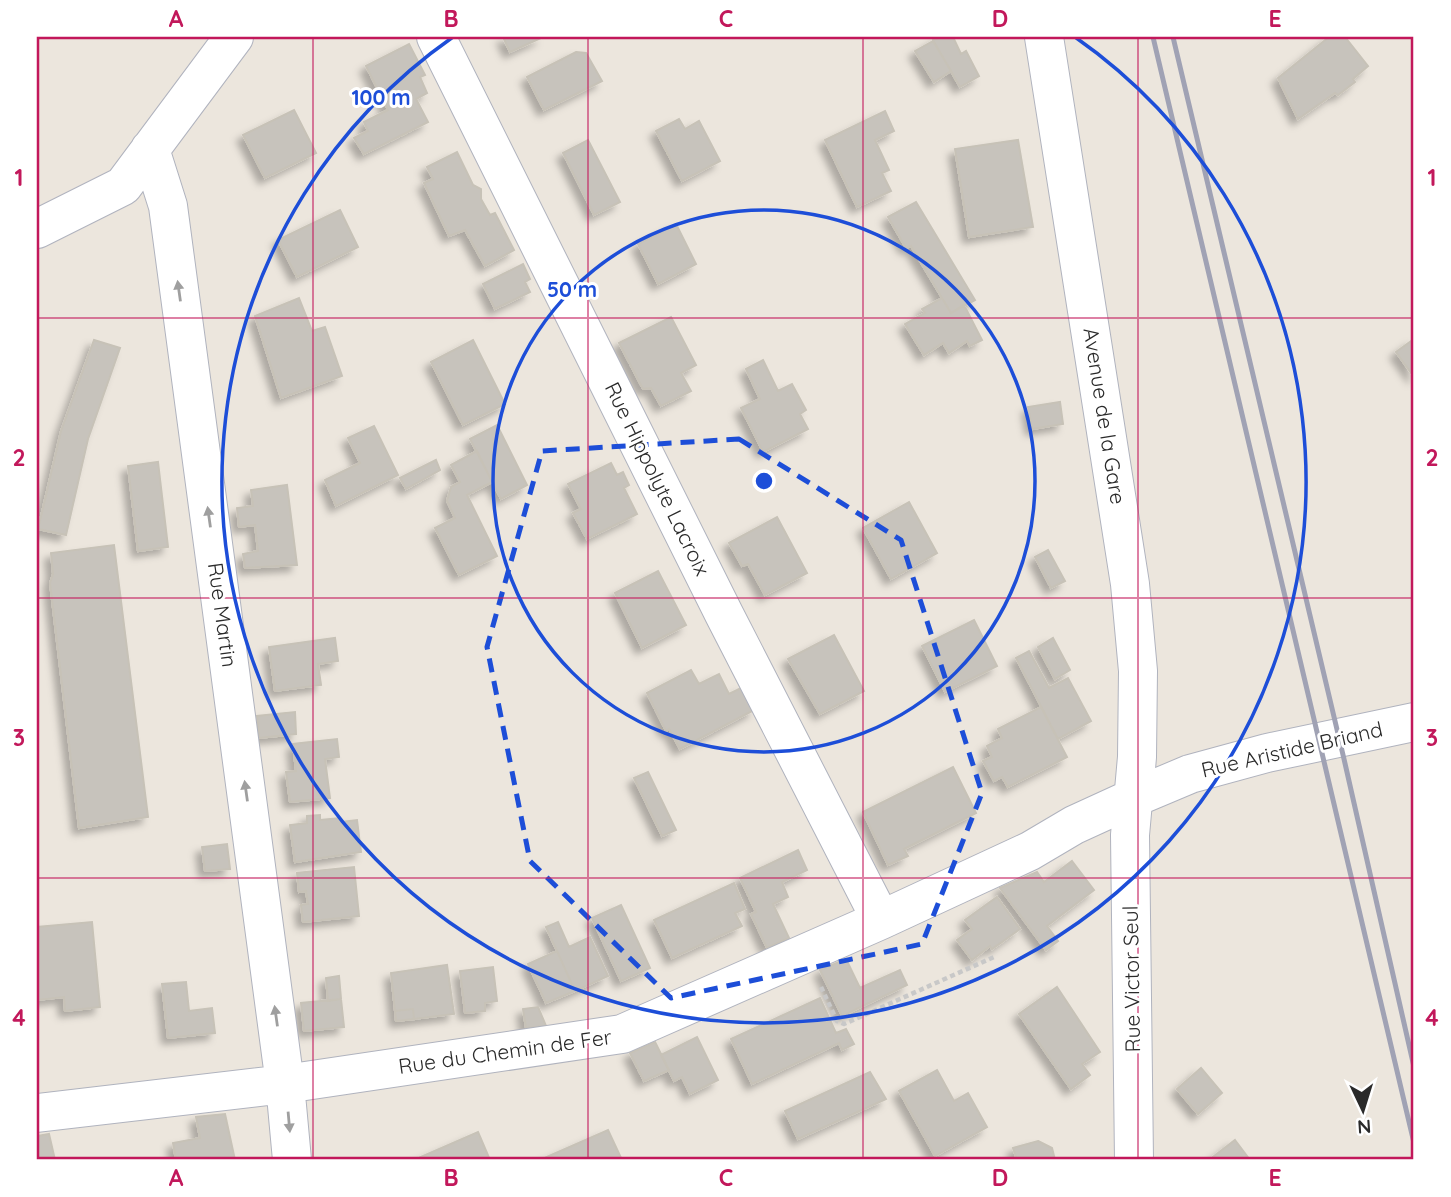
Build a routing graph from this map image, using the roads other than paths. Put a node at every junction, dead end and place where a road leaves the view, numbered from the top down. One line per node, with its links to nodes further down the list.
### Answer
1 (436, 37): 8 (street, Rue Hippolyte Lacroix)
2 (1044, 37): 7 (street, Avenue de la Gare)
3 (216, 45): 4 (street)
4 (150, 149): 5 (street); 9 (street, Rue Martin, one-way to 4)
5 (37, 229)
6 (1414, 722): 7 (street, Rue Aristide Briand)
7 (1133, 798): 8 (street, Rue du Chemin de Fer); 12 (street, Rue Victor Seul)
8 (881, 920): 9 (street, Rue du Chemin de Fer)
9 (285, 1084): 10 (street, Rue du Chemin de Fer); 11 (street, Rue Martin, one-way to 11)
10 (37, 1113)
11 (292, 1160)
12 (1134, 1160)

